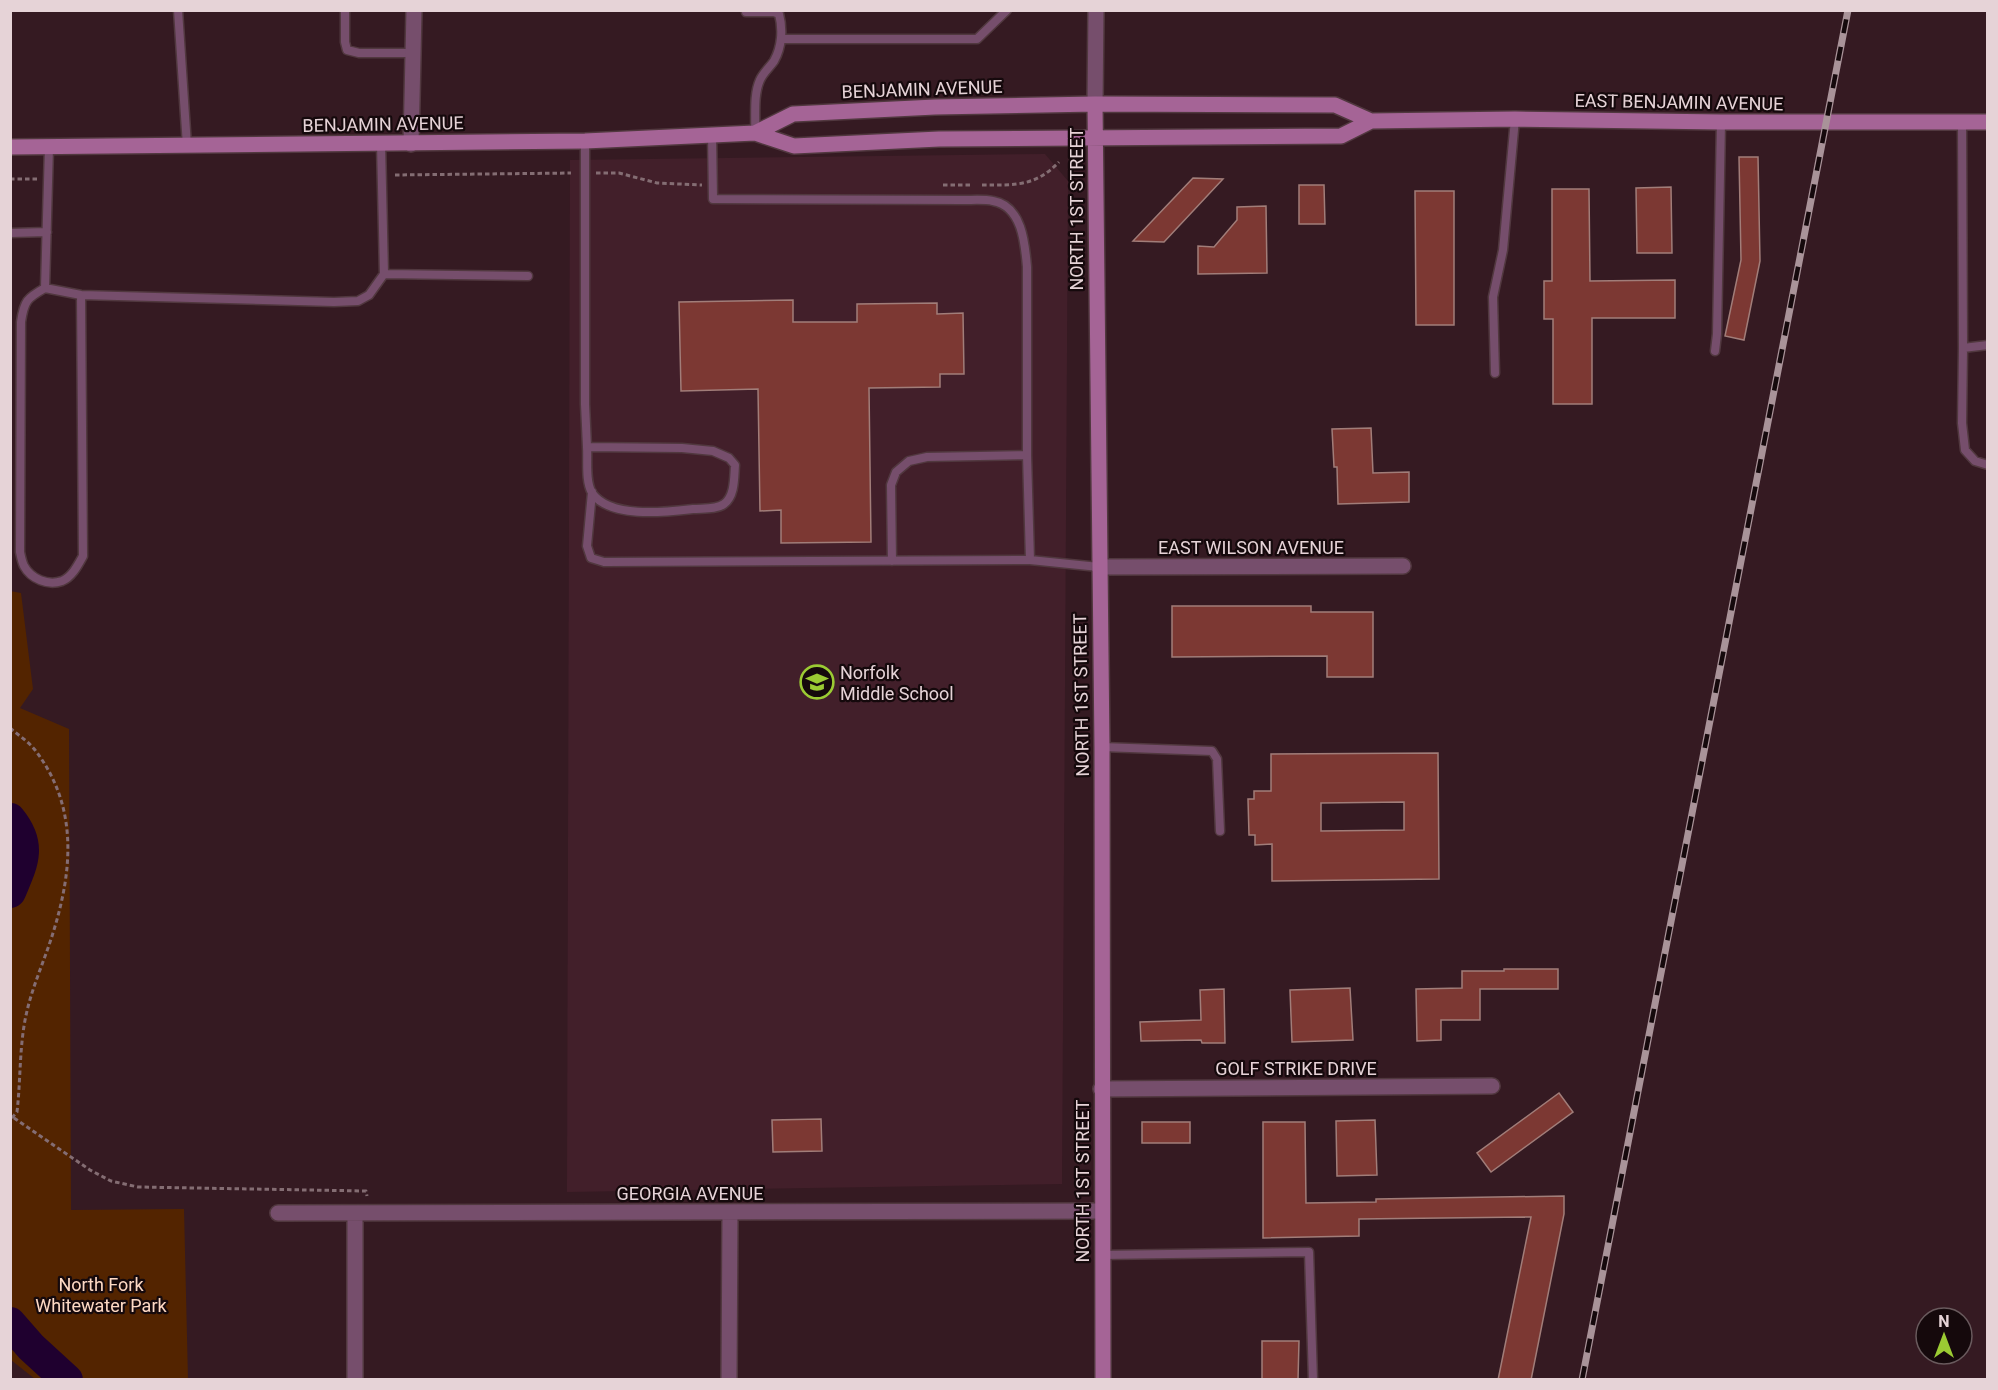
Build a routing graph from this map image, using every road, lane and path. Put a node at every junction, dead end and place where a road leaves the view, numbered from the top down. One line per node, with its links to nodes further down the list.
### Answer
1 (178, 10): 22 (lane)
2 (345, 10): 9 (lane)
3 (414, 10): 9 (street)
4 (1007, 10): 8 (lane)
5 (1096, 10): 10 (street, NORTH 1ST STREET)
6 (746, 12): 7 (lane)
7 (779, 12): 8 (lane)
8 (781, 39): 16 (lane)
9 (412, 53): 21 (street)
10 (1095, 104): 12 (main road, EAST BENJAMIN AVENUE); 16 (main road, BENJAMIN AVENUE); 18 (main road, NORTH 1ST STREET)
11 (1515, 119): 12 (main road, EAST BENJAMIN AVENUE); 15 (main road, EAST BENJAMIN AVENUE); 36 (lane)
12 (1371, 121): 18 (main road, EAST BENJAMIN AVENUE)
13 (1962, 122): 14 (main road, EAST BENJAMIN AVENUE); 15 (main road, EAST BENJAMIN AVENUE); 34 (lane)
14 (1988, 122)
15 (1721, 123): 35 (lane)
16 (755, 134): 17 (main road, BENJAMIN AVENUE); 18 (main road, BENJAMIN AVENUE)
17 (712, 135): 19 (main road, BENJAMIN AVENUE); 38 (lane)
18 (1095, 138): 44 (main road, NORTH 1ST STREET)
19 (585, 141): 21 (main road, BENJAMIN AVENUE); 37 (lane)
20 (381, 144): 21 (main road, BENJAMIN AVENUE); 22 (main road, BENJAMIN AVENUE); 29 (lane)
21 (411, 144)
22 (187, 146): 24 (main road, BENJAMIN AVENUE)
23 (10, 147): 24 (main road, BENJAMIN AVENUE)
24 (49, 147): 25 (lane)
25 (48, 178): 26 (path); 27 (lane)
26 (10, 179)
27 (46, 232): 28 (lane); 31 (lane)
28 (10, 233)
29 (384, 274): 30 (lane); 32 (lane)
30 (528, 276)
31 (45, 288): 32 (lane); 32 (lane)
32 (81, 295)
33 (1988, 345): 34 (lane)
34 (1964, 348): 39 (lane)
35 (1716, 351)
36 (1495, 373)
37 (587, 447): 40 (lane); 40 (lane)
38 (1027, 455): 41 (lane); 42 (lane)
39 (1988, 465)
40 (592, 492): 42 (lane)
41 (1030, 560): 42 (lane); 44 (lane)
42 (892, 561)
43 (1403, 566): 44 (street, EAST WILSON AVENUE)
44 (1099, 567): 46 (main road, NORTH 1ST STREET)
45 (10, 728): 50 (path)
46 (1102, 747): 47 (lane); 49 (main road, NORTH 1ST STREET)
47 (1221, 831)
48 (1492, 1086): 49 (street, GOLF STRIKE DRIVE)
49 (1101, 1089): 51 (main road, NORTH 1ST STREET)
50 (12, 1119): 52 (path)
51 (1102, 1211): 53 (street, GEORGIA AVENUE); 55 (main road, NORTH 1ST STREET)
52 (362, 1213): 53 (street, GEORGIA AVENUE); 54 (street, GEORGIA AVENUE); 56 (street)
53 (730, 1213): 57 (street)
54 (278, 1214)
55 (1102, 1255): 58 (main road, NORTH 1ST STREET); 59 (lane)
56 (355, 1380)
57 (729, 1380)
58 (1102, 1380)
59 (1313, 1380)

